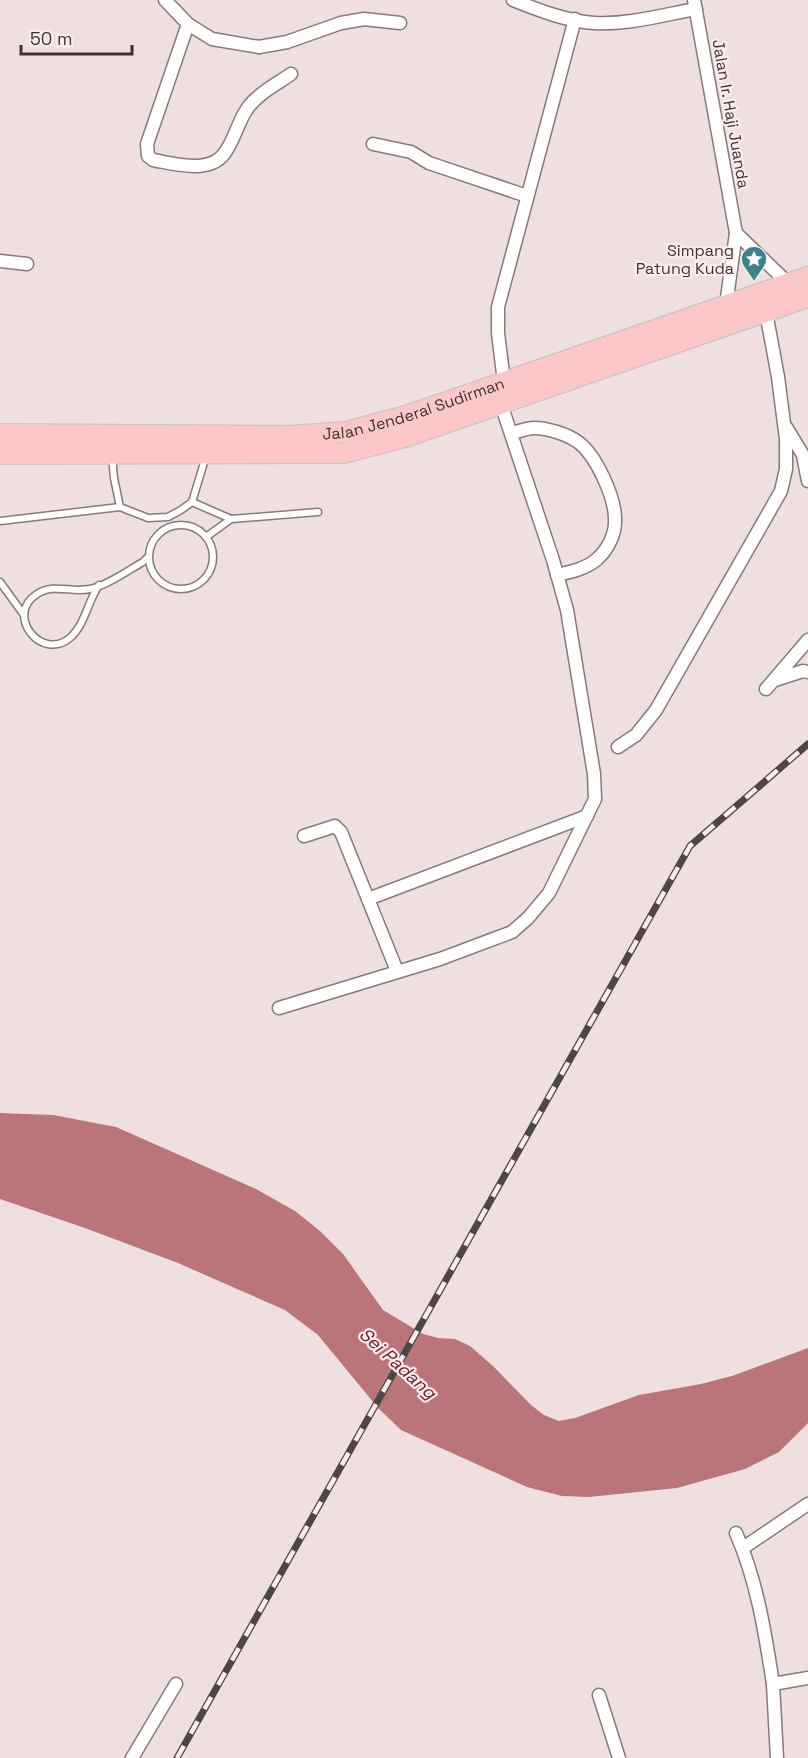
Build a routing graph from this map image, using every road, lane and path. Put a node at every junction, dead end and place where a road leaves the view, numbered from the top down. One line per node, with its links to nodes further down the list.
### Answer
1 (165, 0): 6 (street)
2 (513, 0): 4 (street)
3 (695, 4): 4 (street); 10 (street, Jalan Ir. Haji Juanda)
4 (575, 20): 9 (street)
5 (400, 23): 6 (street)
6 (188, 24): 7 (street)
7 (291, 74)
8 (373, 144): 9 (street)
9 (527, 196): 17 (street)
10 (736, 233): 13 (street); 14 (street, Jalan Ir. Haji Juanda)
11 (0, 261): 12 (street)
12 (27, 264)
13 (801, 289): 14 (main road, Jalan Jenderal Sudirman); 15 (main road, Jalan Jenderal Sudirman)
14 (726, 305): 16 (street); 17 (main road, Jalan Jenderal Sudirman)
15 (766, 312): 16 (main road, Jalan Jenderal Sudirman); 19 (street)
16 (732, 324): 18 (main road, Jalan Jenderal Sudirman)
17 (504, 382): 22 (main road, Jalan Jenderal Sudirman)
18 (501, 404): 20 (street); 23 (main road, Jalan Jenderal Sudirman)
19 (784, 423): 25 (street); 41 (street)
20 (511, 433): 35 (street); 35 (street)
21 (0, 434): 22 (main road, Jalan Jenderal Sudirman)
22 (112, 444): 23 (main road, Jalan Jenderal Sudirman); 24 (main road, Jalan Jenderal Sudirman); 27 (lane)
23 (207, 453): 26 (lane)
24 (0, 454)
25 (808, 481)
26 (192, 502): 29 (lane); 30 (lane)
27 (120, 507): 29 (lane); 31 (lane)
28 (318, 512): 30 (lane)
29 (168, 518): 32 (lane)
30 (231, 519): 33 (lane)
31 (0, 521)
32 (160, 532): 33 (lane); 34 (lane)
33 (206, 537): 34 (lane)
34 (148, 557): 37 (lane)
35 (557, 576): 42 (street)
36 (0, 582): 38 (lane)
37 (99, 585): 38 (lane); 38 (lane)
38 (24, 615)
39 (808, 640): 40 (street)
40 (808, 672)
41 (618, 747)
42 (587, 816): 44 (street); 45 (street)
43 (304, 836): 44 (street)
44 (368, 899): 45 (street)
45 (397, 970): 46 (street)
46 (279, 1008)
47 (808, 1504): 49 (street)
48 (736, 1533): 49 (street)
49 (743, 1548): 52 (street)
50 (808, 1678): 52 (street)
51 (176, 1684): 54 (street)
52 (773, 1684): 56 (street)
53 (600, 1695): 55 (street)
54 (132, 1758)
55 (619, 1758)
56 (777, 1758)

